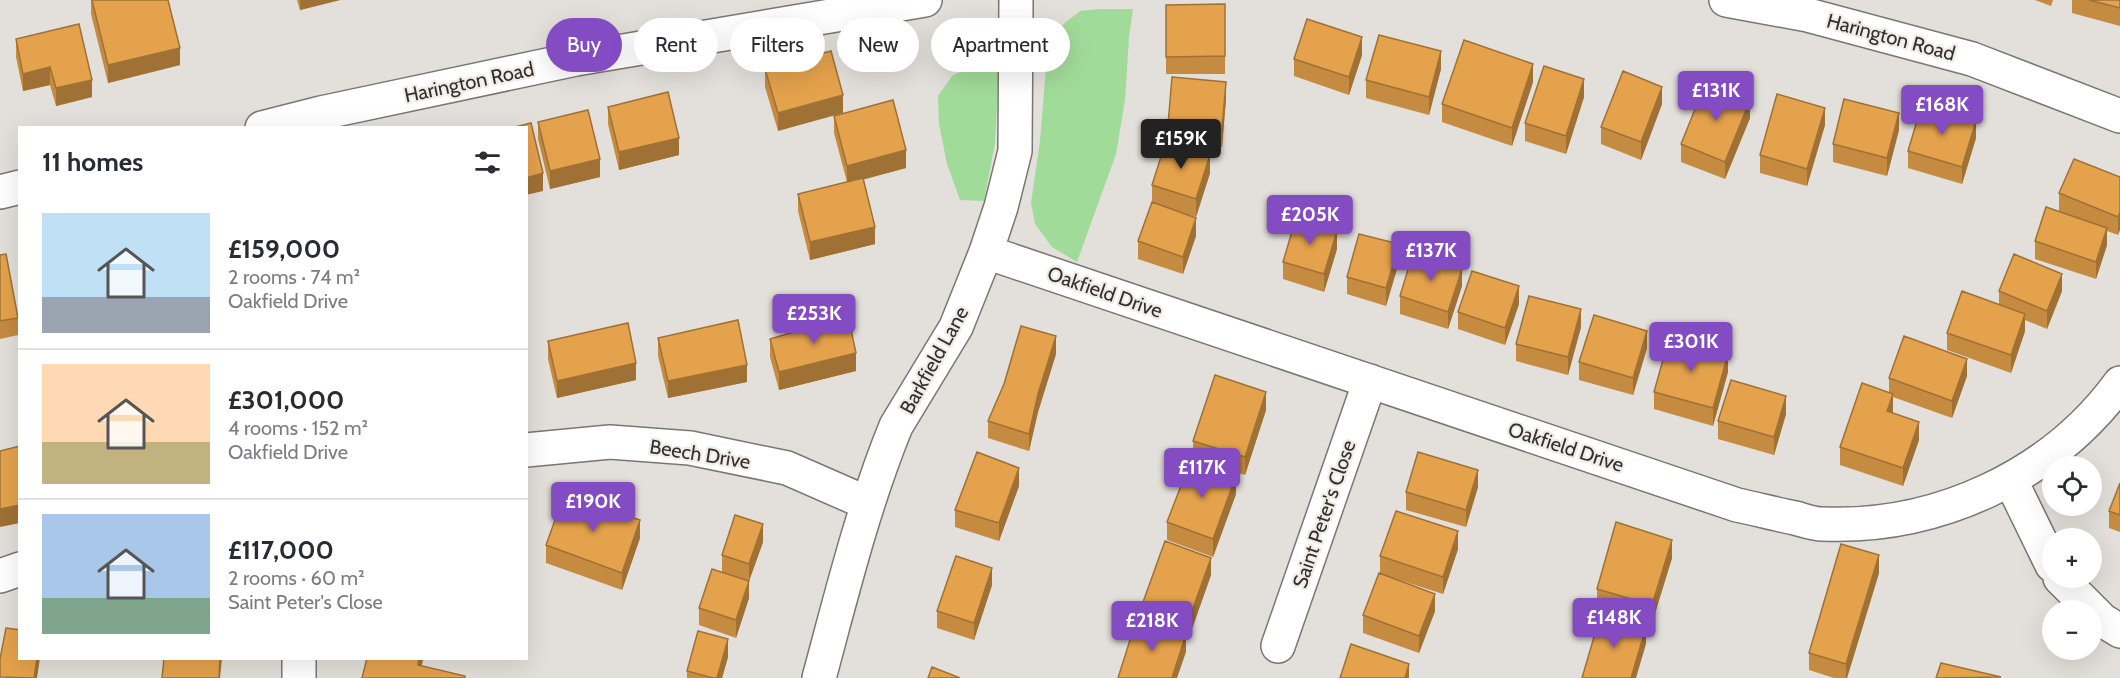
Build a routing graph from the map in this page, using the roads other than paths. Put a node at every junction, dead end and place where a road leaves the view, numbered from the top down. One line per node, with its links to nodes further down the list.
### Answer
1 (925, 0): 5 (street, Harington Road)
2 (1016, 0): 8 (street, Barkfield Lane)
3 (1726, 0): 4 (street, Harington Road)
4 (2120, 116)
5 (270, 126)
6 (18, 188): 7 (street)
7 (0, 192)
8 (986, 252): 9 (street, Oakfield Drive); 13 (street, Barkfield Lane)
9 (1370, 381): 12 (street, Oakfield Drive); 19 (street, Saint Peter's Close)
10 (2120, 383): 12 (street, Oakfield Drive)
11 (528, 450): 13 (street, Beech Drive)
12 (2011, 481): 14 (street)
13 (867, 503): 22 (street, Barkfield Lane)
14 (2042, 545)
15 (18, 570): 16 (street)
16 (0, 576)
17 (2070, 588): 18 (street)
18 (2120, 631)
19 (1278, 646)
20 (299, 660): 21 (street)
21 (299, 678)
22 (819, 678)

